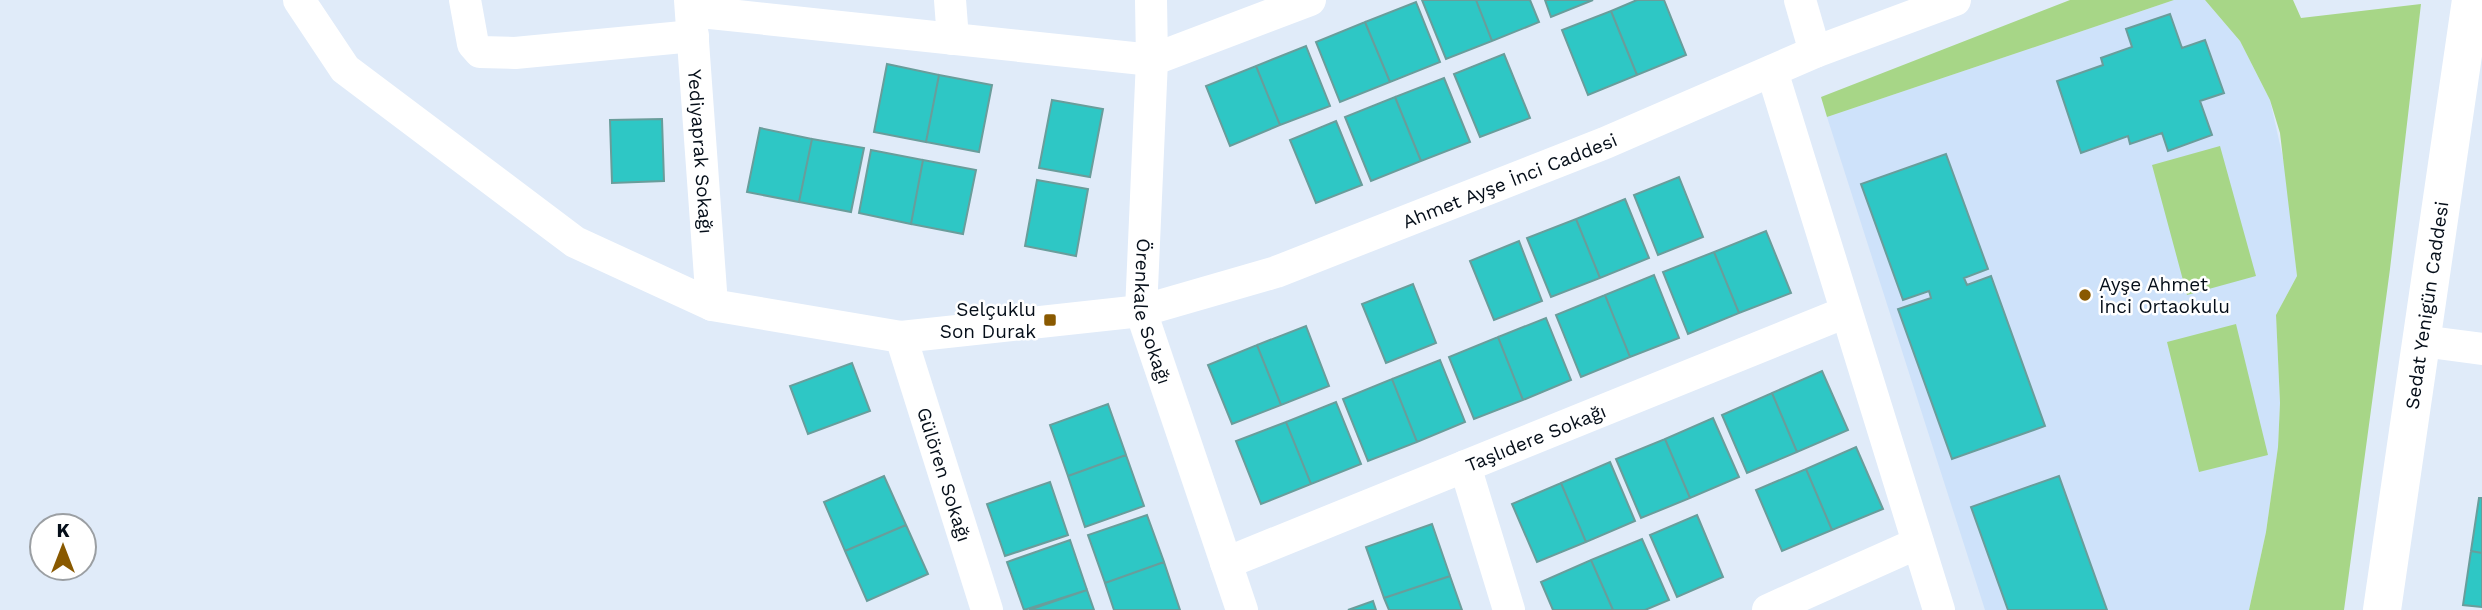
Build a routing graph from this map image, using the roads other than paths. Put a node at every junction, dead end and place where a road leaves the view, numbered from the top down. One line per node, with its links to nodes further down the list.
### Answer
1 (299, 0): 14 (street, Ahmet Ayşe İnci Caddesi)
2 (465, 0): 9 (street)
3 (950, 0): 10 (street)
4 (1151, 0): 12 (street, Örenkale Sokağı)
5 (1310, 0): 12 (street)
6 (1800, 0): 11 (street)
7 (1955, 0): 11 (street, Ahmet Ayşe İnci Caddesi)
8 (2471, 0): 18 (street, Sedat Yenigün Caddesi)
9 (691, 16): 10 (street); 14 (street, Yediyaprak Sokağı)
10 (953, 39): 12 (street)
11 (1815, 52): 13 (street, Ahmet Ayşe İnci Caddesi)
12 (1152, 60): 15 (street, Örenkale Sokağı)
13 (1772, 71): 15 (street, Ahmet Ayşe İnci Caddesi); 16 (street)
14 (712, 305): 17 (street, Ahmet Ayşe İnci Caddesi)
15 (1141, 311): 17 (street, Ahmet Ayşe İnci Caddesi); 22 (street, Örenkale Sokağı)
16 (1846, 312): 20 (street, Taşlıdere Sokağı); 21 (street)
17 (901, 337): 23 (street, Gülören Sokağı)
18 (2422, 341): 19 (street); 28 (street, Sedat Yenigün Caddesi)
19 (2482, 349)
20 (1465, 466): 22 (street, Taşlıdere Sokağı); 25 (street)
21 (1918, 543): 26 (street); 27 (street)
22 (1226, 563): 24 (street, Örenkale Sokağı)
23 (986, 610)
24 (1242, 610)
25 (1509, 610)
26 (1768, 610)
27 (1939, 610)
28 (2382, 610)

